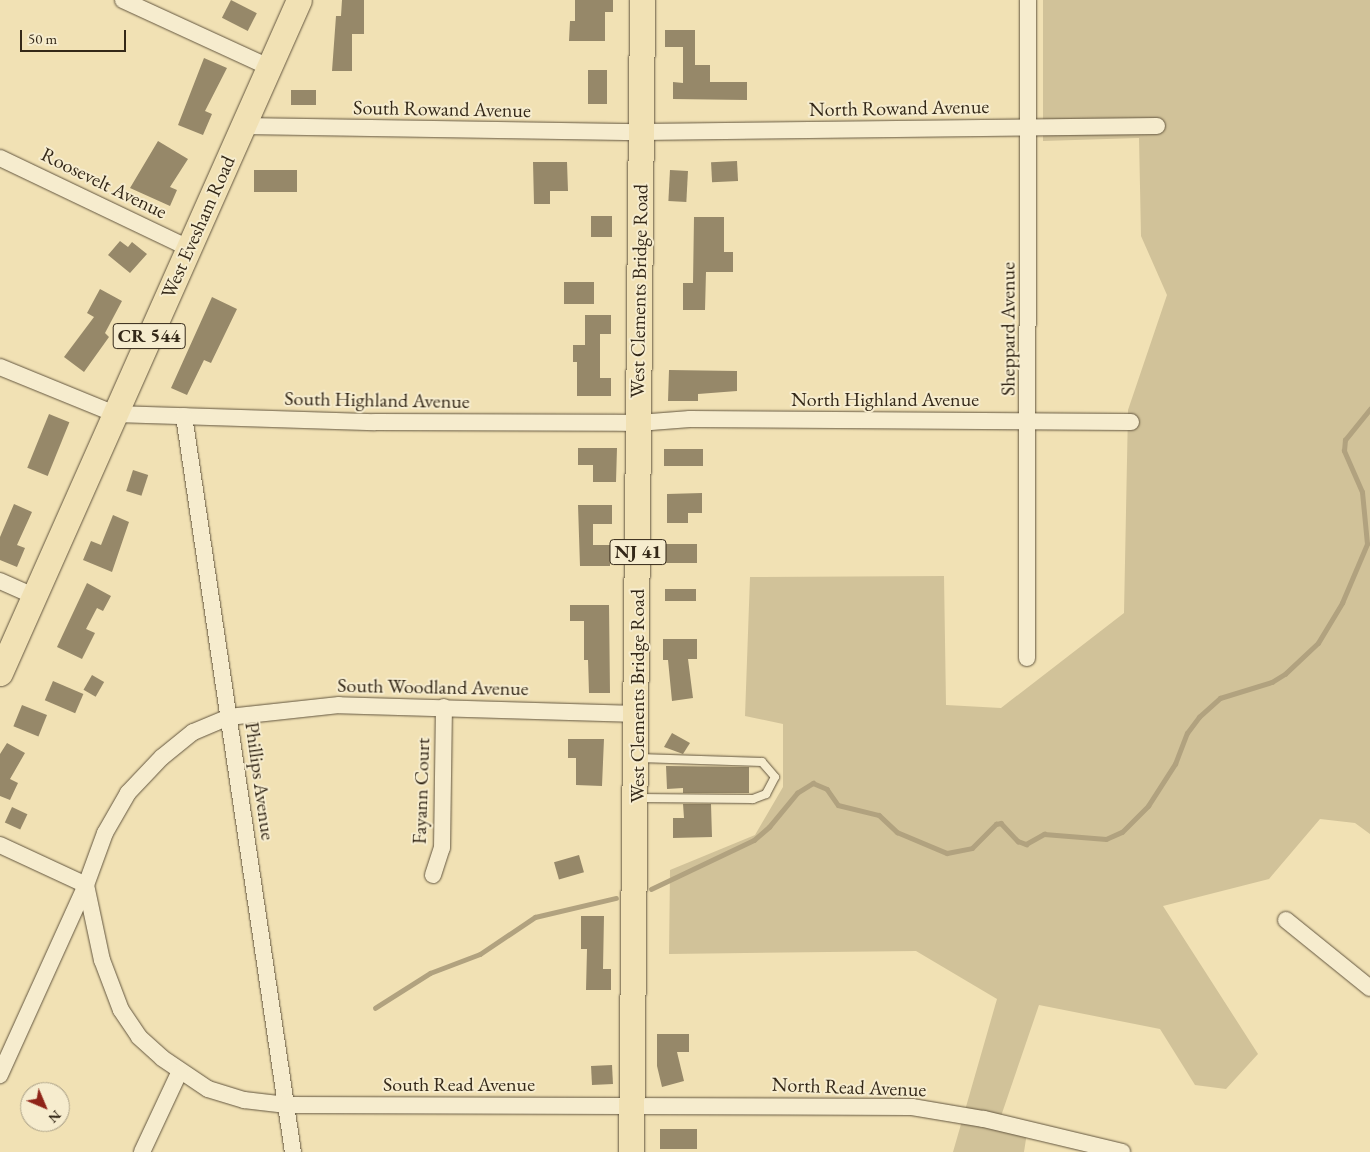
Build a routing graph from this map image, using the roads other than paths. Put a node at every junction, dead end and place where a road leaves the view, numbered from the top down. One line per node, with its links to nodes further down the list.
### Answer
1 (123, 0): 5 (street)
2 (299, 0): 5 (main road, West Evesham Road / CR 544)
3 (642, 0): 9 (main road, West Clements Bridge Road / NJ 41)
4 (1028, 0): 8 (street, Sheppard Avenue)
5 (269, 67): 6 (main road, West Evesham Road / CR 544)
6 (243, 126): 9 (street, South Rowand Avenue); 11 (main road, West Evesham Road / CR 544)
7 (1157, 126): 8 (street, North Rowand Avenue)
8 (1029, 128): 9 (street, North Rowand Avenue); 15 (street, Sheppard Avenue)
9 (641, 132): 17 (main road, West Clements Bridge Road / NJ 41)
10 (0, 158): 11 (street, Roosevelt Avenue)
11 (188, 248): 13 (main road, West Evesham Road / CR 544)
12 (0, 367): 13 (street)
13 (115, 414): 14 (street, South Highland Avenue); 19 (main road, West Evesham Road / CR 544)
14 (184, 416): 17 (street, South Highland Avenue); 24 (street, Phillips Avenue)
15 (1030, 421): 16 (street, North Highland Avenue); 17 (street, North Highland Avenue); 20 (street, Sheppard Avenue)
16 (1132, 422)
17 (638, 423): 23 (main road, West Clements Bridge Road / NJ 41)
18 (0, 581): 19 (street)
19 (34, 596): 21 (main road, West Evesham Road / CR 544)
20 (1027, 658)
21 (0, 673)
22 (444, 708): 23 (street, South Woodland Avenue); 24 (street, South Woodland Avenue); 28 (street, Fayann Court)
23 (638, 714): 25 (main road, West Clements Bridge Road / NJ 41)
24 (229, 717): 29 (street, South Woodland Avenue); 34 (street, Phillips Avenue)
25 (637, 758): 26 (main road, West Clements Bridge Road / NJ 41); 26 (lane)
26 (636, 798): 35 (main road, West Clements Bridge Road / NJ 41)
27 (0, 845): 29 (street)
28 (433, 875)
29 (86, 885): 32 (street, South Read Avenue); 33 (street, South Woodland Avenue)
30 (1286, 920): 31 (street)
31 (1370, 988)
32 (180, 1071): 34 (street, South Read Avenue); 36 (street)
33 (0, 1075)
34 (287, 1105): 35 (street, South Read Avenue); 37 (street, Phillips Avenue)
35 (631, 1105): 38 (main road, West Clements Bridge Road / NJ 41); 39 (street, North Read Avenue)
36 (142, 1152)
37 (294, 1152)
38 (632, 1152)
39 (1122, 1152)

